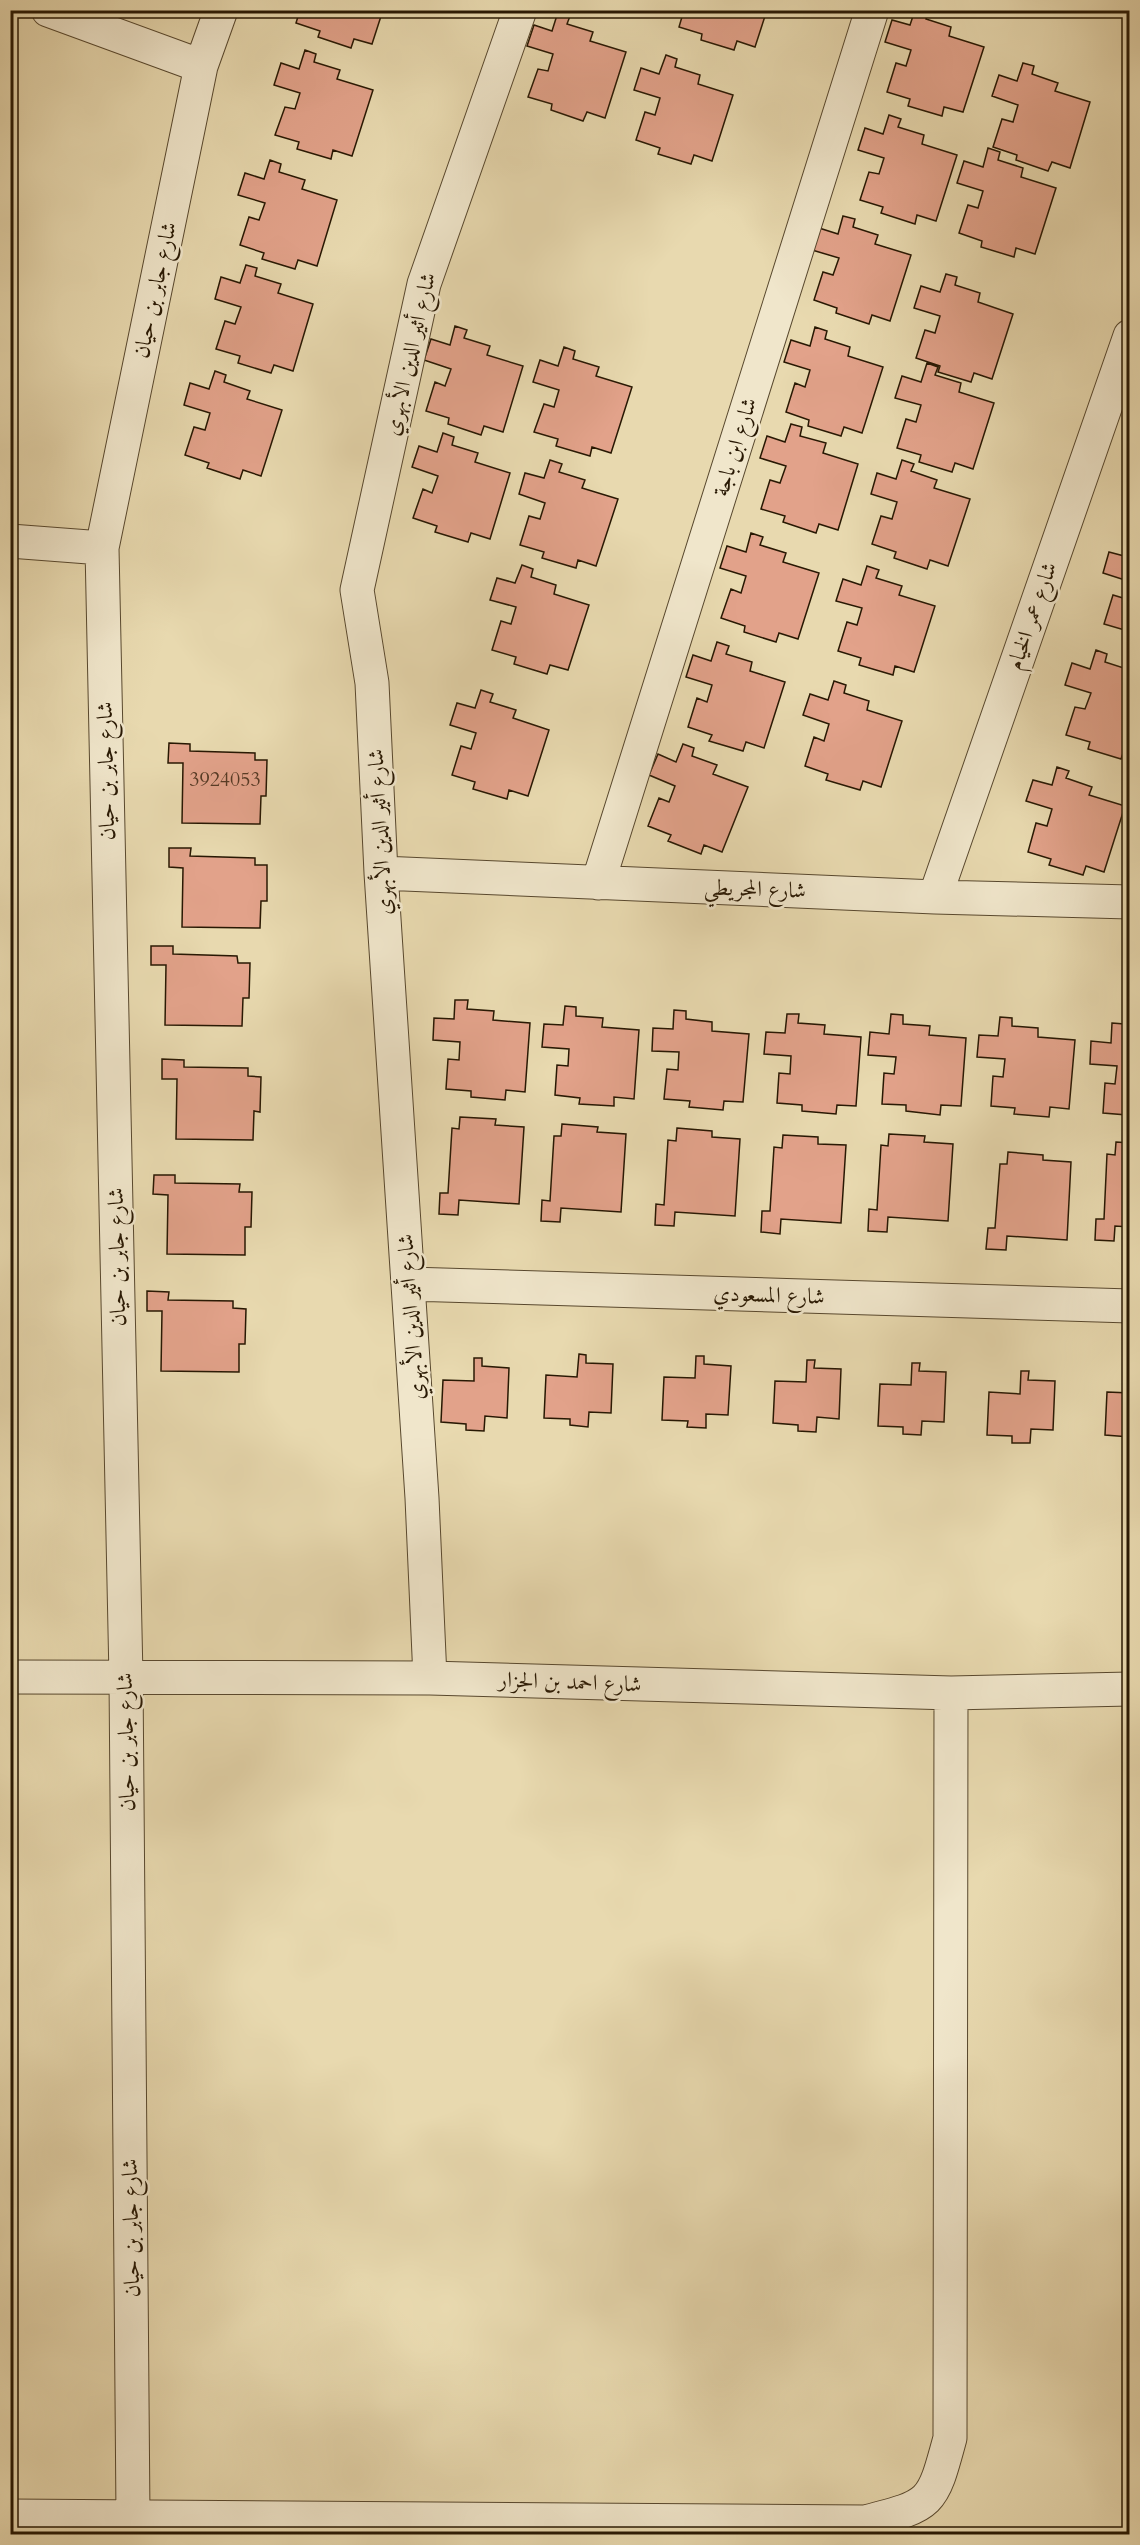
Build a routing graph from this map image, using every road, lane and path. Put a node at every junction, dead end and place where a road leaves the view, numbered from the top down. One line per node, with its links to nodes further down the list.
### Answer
1 (48, 10): 5 (street)
2 (221, 10): 5 (street, شارع جابر بن حيان)
3 (520, 10): 9 (street, شارع أثير الدين الأبهري)
4 (872, 10): 10 (street, شارع ابن باجة)
5 (201, 66): 8 (street, شارع جابر بن حيان)
6 (1130, 336): 11 (street, شارع عمر الخيام)
7 (10, 541): 8 (street)
8 (102, 548): 16 (street, شارع جابر بن حيان)
9 (381, 873): 10 (street, شارع المجريطي); 13 (street, شارع أثير الدين الأبهري)
10 (598, 883): 11 (street, شارع المجريطي)
11 (935, 897): 12 (street, شارع المجريطي)
12 (1130, 902)
13 (410, 1284): 14 (street, شارع المسعودي); 17 (street, شارع أثير الدين الأبهري)
14 (1130, 1306)
15 (10, 1677): 16 (street, شارع احمد بن الجزار)
16 (126, 1677): 17 (street, شارع احمد بن الجزار); 21 (street, شارع جابر بن حيان)
17 (430, 1678): 19 (street, شارع احمد بن الجزار)
18 (1130, 1689): 19 (street, شارع احمد بن الجزار)
19 (951, 1693): 21 (street)
20 (10, 2516): 21 (street)
21 (133, 2516)

